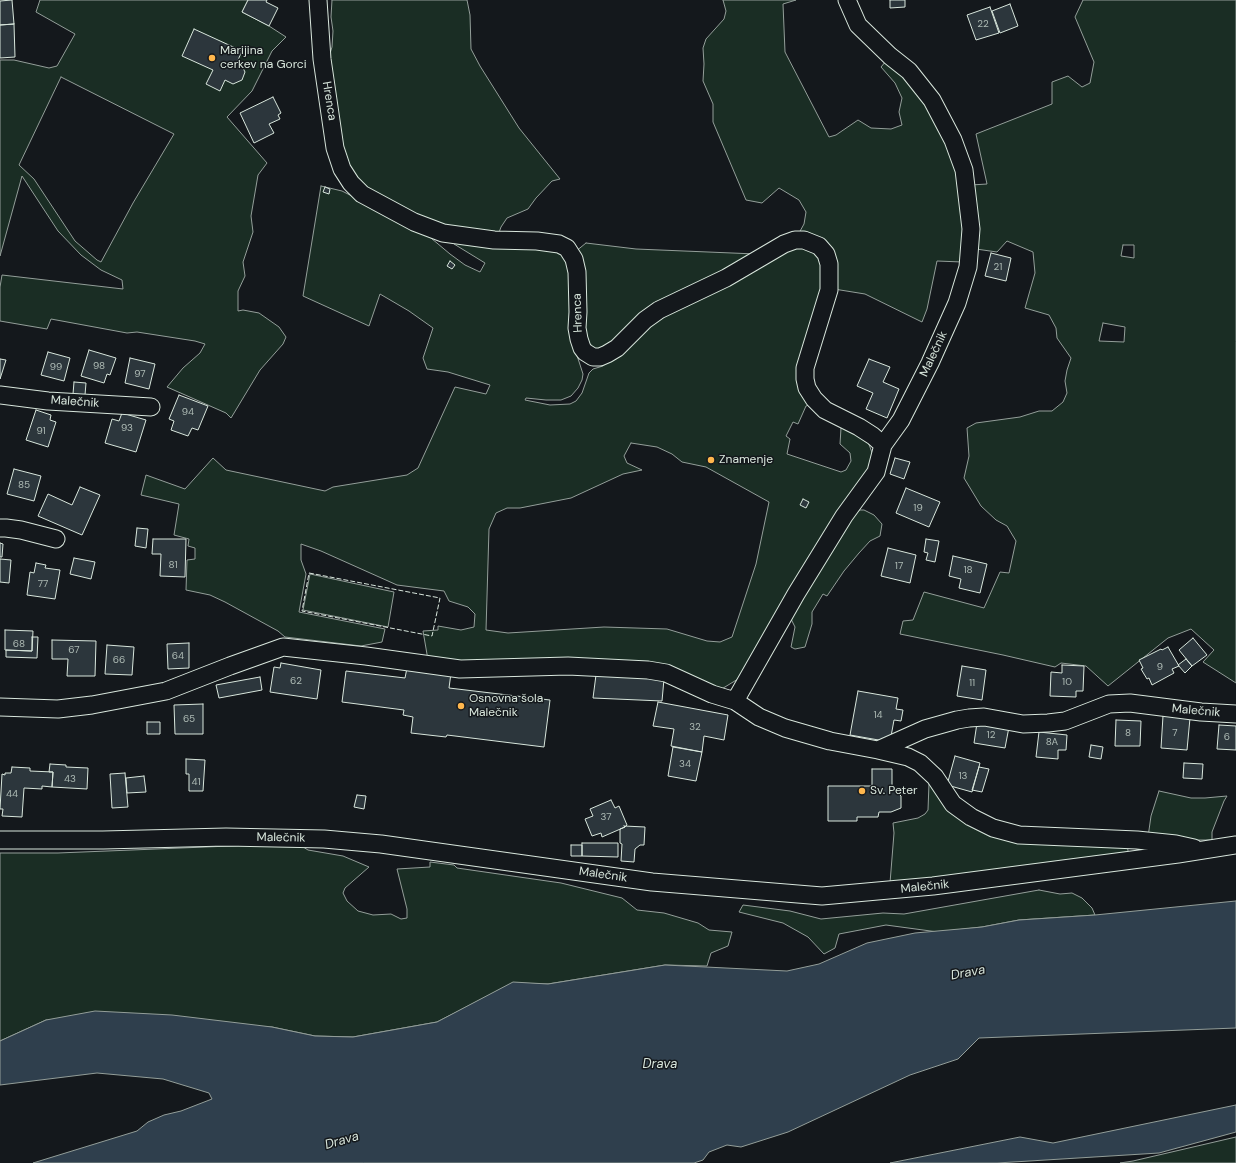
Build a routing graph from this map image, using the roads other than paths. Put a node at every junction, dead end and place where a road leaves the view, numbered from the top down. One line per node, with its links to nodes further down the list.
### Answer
1 (318, 0): 5 (street, Hrenca)
2 (847, 0): 5 (street, Malečnik)
3 (0, 395): 4 (street, Malečnik)
4 (151, 407)
5 (883, 446): 8 (street, Malečnik)
6 (0, 528): 7 (street)
7 (56, 539)
8 (735, 701): 9 (street, Malečnik); 11 (street, Malečnik)
9 (0, 707)
10 (1236, 714): 11 (street, Malečnik)
11 (878, 750): 14 (street, Malečnik)
12 (0, 840): 14 (street, Malečnik)
13 (1236, 845): 14 (street, Malečnik)
14 (1204, 850)

